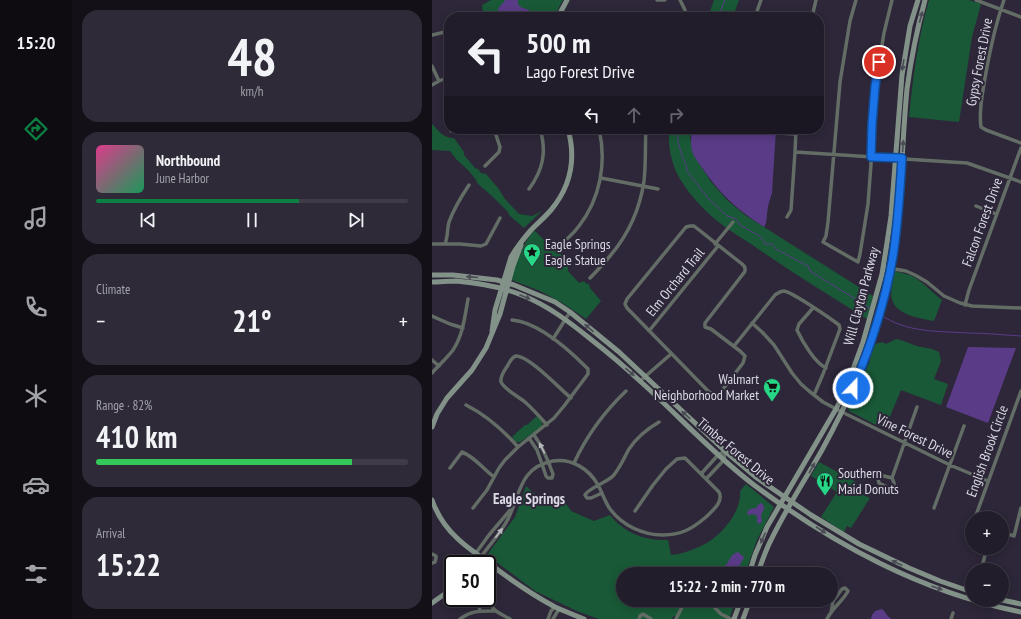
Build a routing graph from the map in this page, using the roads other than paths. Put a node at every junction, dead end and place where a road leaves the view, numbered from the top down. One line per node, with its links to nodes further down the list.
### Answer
1 (567, 0): 15 (main road)
2 (658, 0): 3 (street)
3 (665, 0)
4 (680, 0): 13 (street)
5 (761, 0): 16 (street)
6 (816, 0): 17 (street)
7 (856, 0): 38 (street)
8 (892, 0): 39 (street)
9 (918, 0): 21 (main road, Will Clayton Parkway)
10 (925, 0): 22 (main road, Will Clayton Parkway, one-way to 10)
11 (976, 0): 14 (street)
12 (1004, 0): 14 (street, Gypsy Forest Drive)
13 (685, 10)
14 (1001, 10): 18 (street); 35 (street, Gypsy Forest Drive)
15 (561, 12)
16 (757, 12)
17 (813, 12)
18 (1021, 17)
19 (444, 32): 20 (street)
20 (432, 35)
21 (908, 36): 22 (main road); 27 (main road, Will Clayton Parkway, one-way to 27)
22 (916, 37): 28 (main road, Will Clayton Parkway)
23 (432, 66): 25 (street)
24 (444, 79): 25 (street)
25 (439, 81): 26 (street)
26 (432, 85)
27 (900, 101): 28 (main road); 40 (main road, Will Clayton Parkway)
28 (906, 101): 41 (main road, Will Clayton Parkway, one-way to 28)
29 (496, 134): 42 (street)
30 (541, 134): 48 (street)
31 (569, 134): 66 (main road)
32 (600, 134): 43 (street)
33 (646, 134): 47 (street)
34 (796, 134): 37 (street)
35 (1021, 143)
36 (1021, 148): 44 (street, Falcon Forest Drive)
37 (795, 152): 38 (street); 54 (street)
38 (834, 154): 39 (street); 39 (street)
39 (871, 157): 40 (street)
40 (896, 158): 41 (street); 51 (main road, Will Clayton Parkway)
41 (902, 158): 44 (street); 52 (main road, Will Clayton Parkway)
42 (485, 166)
43 (601, 178): 47 (street); 59 (street)
44 (1010, 178): 45 (street); 53 (street, Falcon Forest Drive)
45 (1021, 182)
46 (469, 185): 58 (street)
47 (643, 186): 49 (street); 64 (street)
48 (529, 189)
49 (658, 189)
50 (976, 206): 53 (street)
51 (892, 209): 52 (main road); 61 (main road, Will Clayton Parkway)
52 (899, 209): 62 (main road, Will Clayton Parkway)
53 (996, 214): 69 (street, Falcon Forest Drive)
54 (787, 217)
55 (500, 218): 58 (street)
56 (733, 222): 60 (street, Elm Orchard Trail)
57 (432, 244): 58 (street)
58 (445, 244)
59 (558, 245)
60 (717, 245): 78 (street, Elm Orchard Trail); 78 (street); 81 (street)
61 (883, 267): 62 (street); 80 (main road, Will Clayton Parkway)
62 (890, 268): 69 (street); 82 (main road, Will Clayton Parkway)
63 (432, 275): 66 (main road, Timber Forest Drive, one-way to 63)
64 (590, 278)
65 (432, 282): 67 (main road, Timber Forest Drive)
66 (506, 282): 67 (main road); 72 (main road, Timber Forest Drive)
67 (504, 289): 74 (main road, Timber Forest Drive, one-way to 74); 99 (main road)
68 (468, 299): 77 (street)
69 (966, 305): 71 (street)
70 (813, 308): 76 (street); 86 (street); 86 (street)
71 (1021, 308)
72 (570, 312): 74 (street); 88 (main road, Timber Forest Drive, one-way to 72)
73 (432, 316): 77 (street)
74 (566, 319): 79 (street); 88 (main road, Timber Forest Drive, one-way to 88)
75 (512, 320): 79 (street)
76 (752, 323): 81 (street); 91 (street, Vine Forest Drive)
77 (463, 328): 85 (street)
78 (649, 331): 83 (street)
79 (553, 339): 92 (street)
80 (863, 344): 82 (main road); 95 (main road, Will Clayton Parkway)
81 (734, 346): 83 (street)
82 (870, 346): 96 (main road, Will Clayton Parkway)
83 (671, 354): 88 (street)
84 (432, 360): 85 (street)
85 (439, 366): 87 (street)
86 (826, 368): 91 (street)
87 (432, 373)
88 (643, 379): 105 (main road, Timber Forest Drive, one-way to 88); 106 (main road, Timber Forest Drive)
89 (626, 391): 109 (street)
90 (1021, 391): 117 (street, English Brook Circle)
91 (814, 395): 95 (street, Vine Forest Drive)
92 (570, 398): 98 (street); 98 (street)
93 (466, 405): 104 (street)
94 (917, 407): 103 (street)
95 (836, 409): 96 (street, Vine Forest Drive); 120 (main road, Will Clayton Parkway)
96 (842, 412): 103 (street, Vine Forest Drive); 122 (main road, Will Clayton Parkway, one-way to 96)
97 (659, 422): 118 (street)
98 (547, 425): 101 (street)
99 (432, 426)
100 (964, 426): 111 (street)
101 (534, 435): 102 (street); 108 (street, one-way to 101)
102 (529, 438): 104 (street); 110 (street)
103 (904, 443): 111 (street, Vine Forest Drive); 115 (street)
104 (518, 447): 114 (street)
105 (725, 451): 106 (street); 107 (street); 120 (main road, Timber Forest Drive)
106 (718, 456): 107 (main road, Timber Forest Drive); 113 (street)
107 (724, 460): 116 (street); 123 (main road, Timber Forest Drive)
108 (549, 462): 109 (street); 110 (street); 110 (street)
109 (574, 463): 118 (street)
110 (542, 464): 124 (street)
111 (950, 465): 117 (street, Vine Forest Drive); 127 (street)
112 (450, 468): 114 (street)
113 (701, 474): 116 (street); 129 (street)
114 (494, 477): 125 (street)
115 (892, 478): 115 (street)
116 (706, 479): 119 (street)
117 (988, 480): 130 (street, English Brook Circle)
118 (598, 485): 119 (street); 119 (street)
119 (602, 493)
120 (785, 497): 122 (main road, Timber Forest Drive); 123 (main road, Will Clayton Parkway)
121 (432, 500): 133 (main road)
122 (792, 501): 126 (main road, Will Clayton Parkway); 138 (main road, Timber Forest Drive, one-way to 122)
123 (781, 503): 126 (main road, Timber Forest Drive); 135 (main road, Will Clayton Parkway, one-way to 135)
124 (513, 507): 133 (street); 133 (street, one-way to 124)
125 (473, 508)
126 (788, 508): 136 (main road, Will Clayton Parkway); 139 (main road, Timber Forest Drive, one-way to 139)
127 (934, 508)
128 (1021, 508): 131 (street)
129 (635, 511)
130 (977, 511)
131 (1009, 534)
132 (432, 554): 134 (street)
133 (478, 555)
134 (432, 562)
135 (751, 567)
136 (761, 567)
137 (496, 568): 153 (main road)
138 (927, 576): 139 (main road); 140 (main road, Timber Forest Drive)
139 (924, 584): 142 (main road, Timber Forest Drive, one-way to 142)
140 (965, 590)
141 (444, 594): 144 (main road)
142 (965, 598)
143 (1009, 601): 145 (main road)
144 (432, 603)
145 (1021, 604)
146 (479, 607): 154 (street)
147 (491, 607): 155 (street)
148 (682, 607): 166 (street)
149 (714, 607): 167 (street)
150 (738, 607): 168 (main road)
151 (747, 607): 169 (main road)
152 (1001, 607): 156 (main road, Timber Forest Drive)
153 (557, 608): 161 (street); 162 (street); 163 (main road)
154 (478, 610): 155 (street); 159 (street)
155 (495, 611): 160 (street)
156 (1021, 612)
157 (831, 613): 157 (street); 170 (street)
158 (953, 613): 171 (street)
159 (460, 619)
160 (510, 619)
161 (548, 619)
162 (554, 619)
163 (584, 619)
164 (639, 619): 165 (street)
165 (651, 619)
166 (676, 619)
167 (731, 619)
168 (734, 619)
169 (743, 619)
170 (827, 619)
171 (951, 619)

